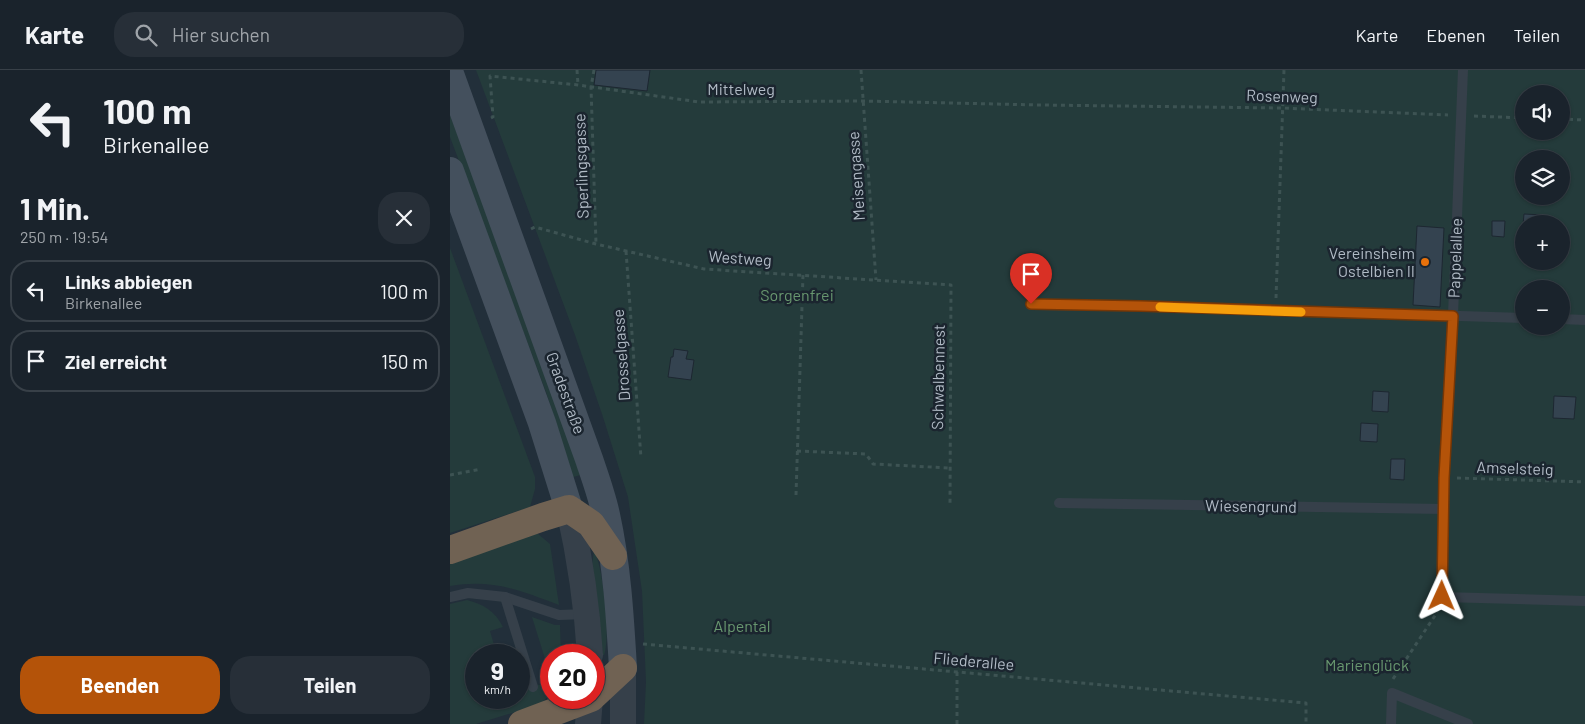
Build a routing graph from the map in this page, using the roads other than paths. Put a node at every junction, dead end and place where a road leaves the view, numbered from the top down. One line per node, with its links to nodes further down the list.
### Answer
1 (1463, 70): 5 (lane, Pappelallee)
2 (450, 74): 13 (main road, Gradestraße)
3 (450, 171): 11 (main road, Gradestraße)
4 (1031, 304): 5 (lane)
5 (1453, 316): 6 (lane); 10 (lane, Pappelallee)
6 (1515, 318)
7 (1570, 319): 8 (lane)
8 (1585, 320)
9 (1059, 503): 10 (lane, Wiesengrund)
10 (1443, 509): 16 (lane, Pappelallee)
11 (569, 510): 12 (highway); 13 (highway); 17 (street, Gradestraße)
12 (450, 550)
13 (613, 556): 19 (main road, Gradestraße)
14 (450, 597): 15 (lane)
15 (504, 597): 17 (lane); 21 (lane)
16 (1585, 601)
17 (587, 614): 18 (street, Gradestraße)
18 (589, 644)
19 (623, 668): 20 (highway); 26 (street, Gradestraße)
20 (605, 685)
21 (533, 687)
22 (561, 709): 24 (highway)
23 (589, 709): 25 (street)
24 (522, 724)
25 (588, 724)
26 (623, 724)
27 (1391, 724): 28 (lane)
28 (1468, 724)

